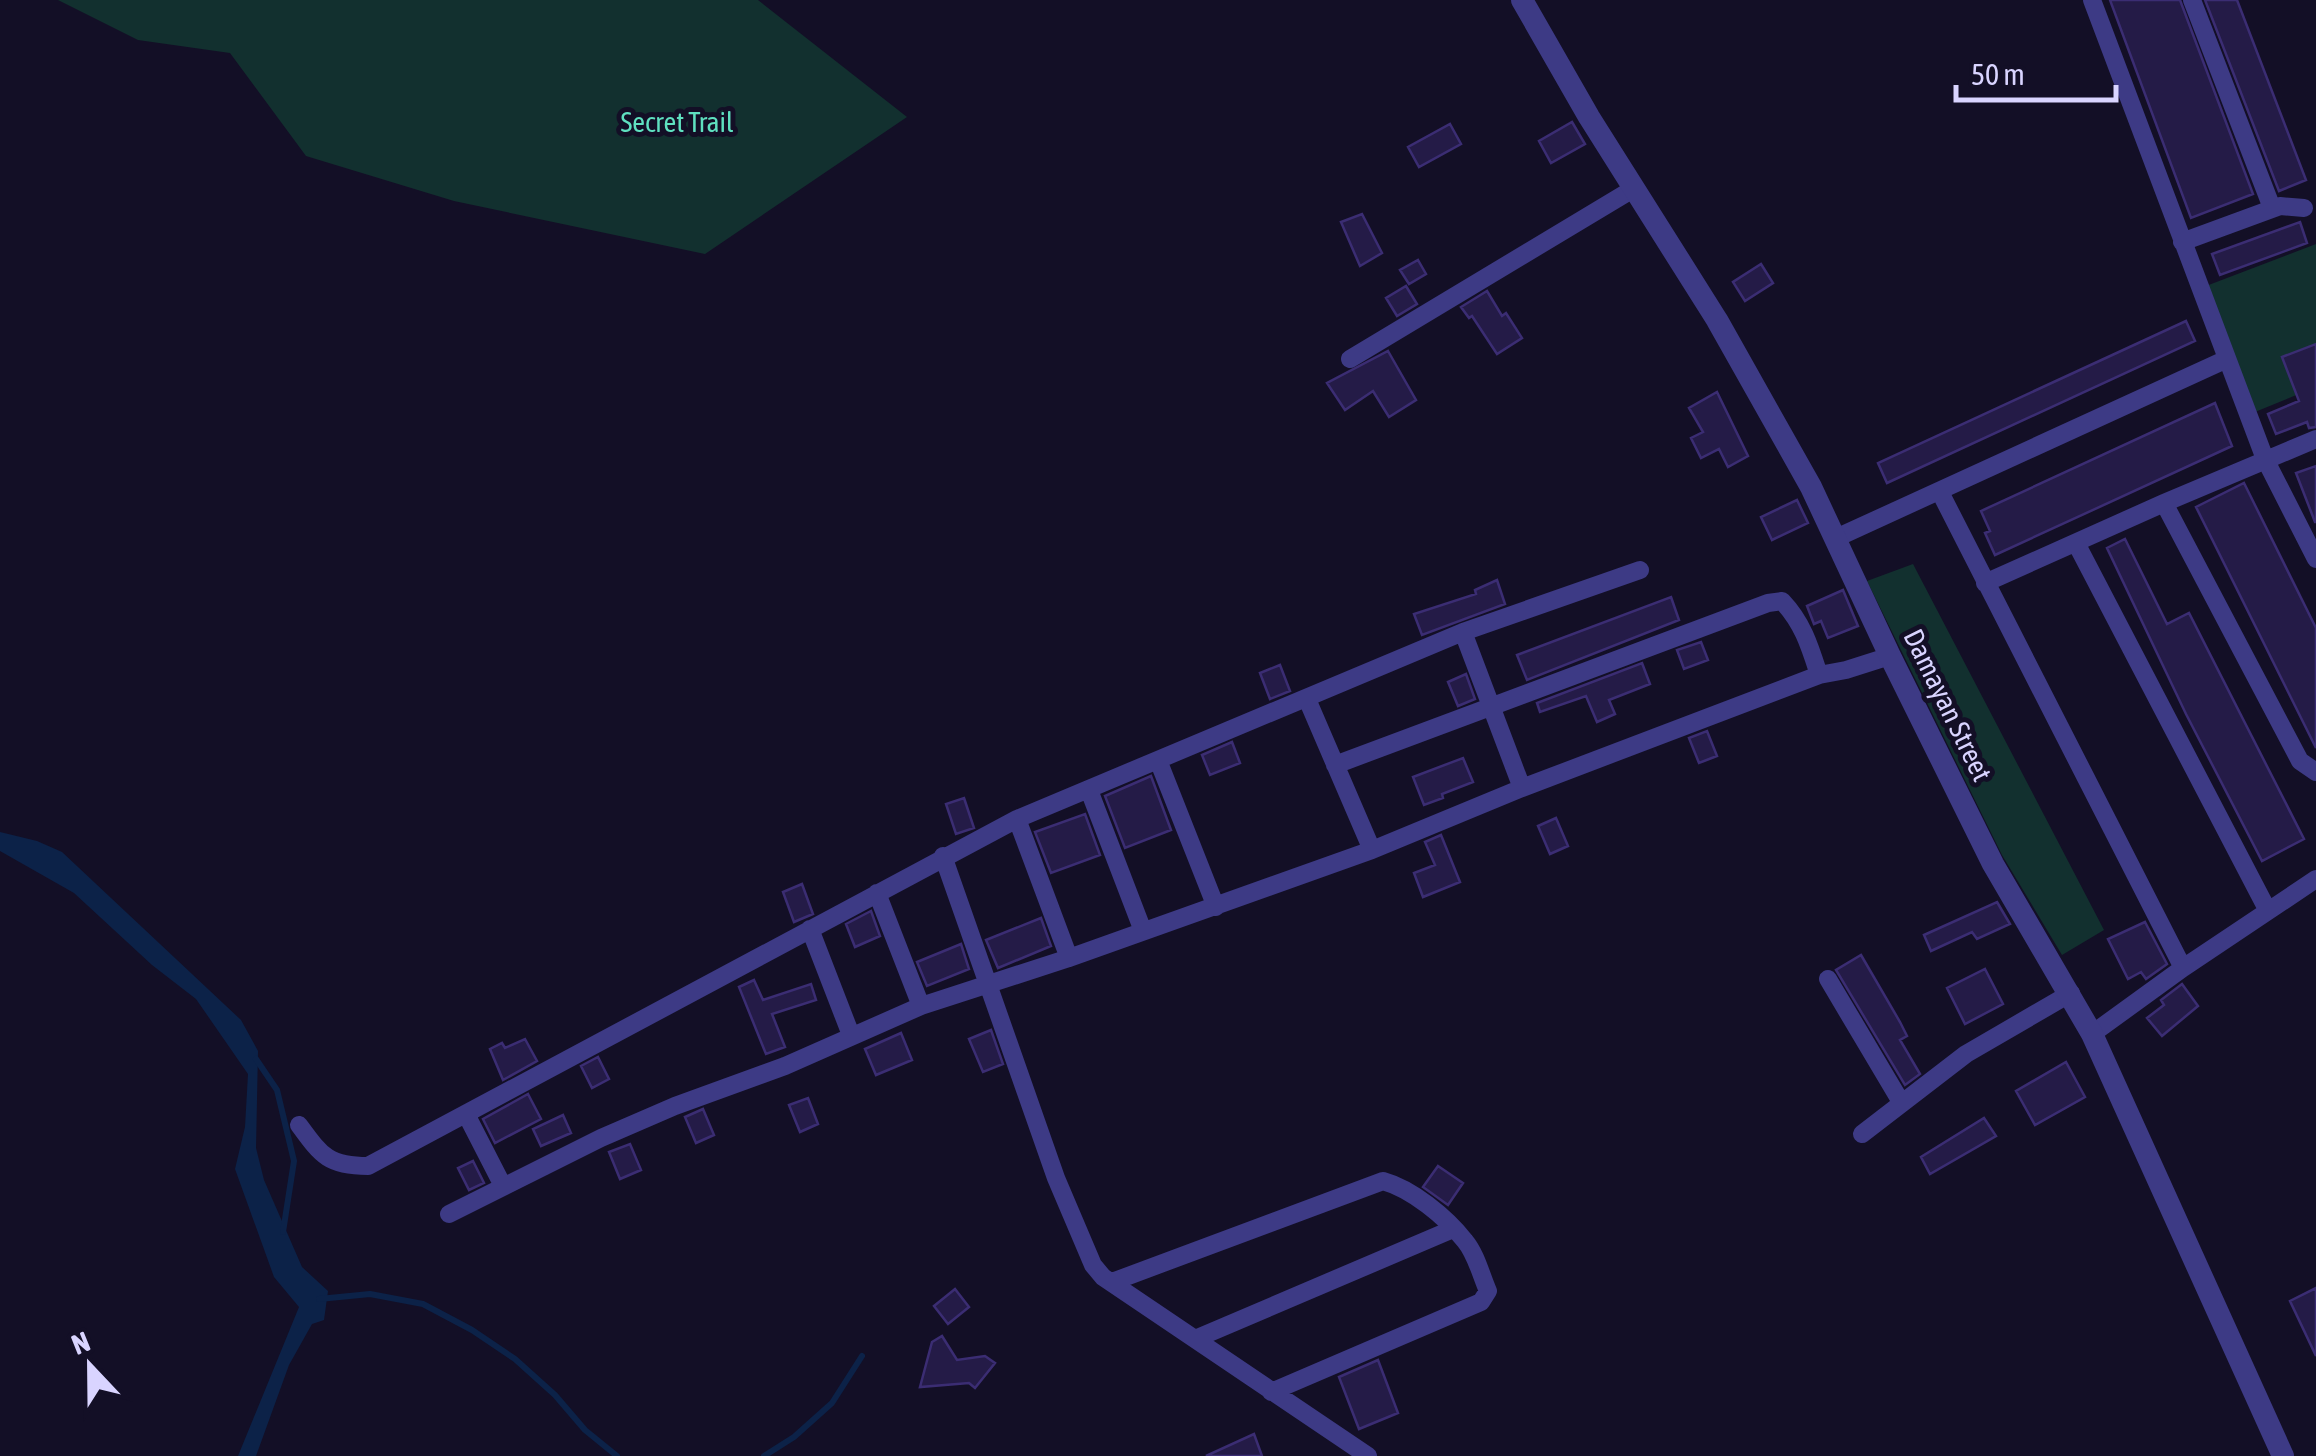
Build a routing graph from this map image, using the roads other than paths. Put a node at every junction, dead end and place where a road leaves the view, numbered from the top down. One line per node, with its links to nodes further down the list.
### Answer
1 (1522, 0): 4 (street, Damayan Street)
2 (2092, 0): 7 (street)
3 (2192, 0): 5 (street)
4 (1633, 188): 8 (street); 14 (street, Damayan Street)
5 (2272, 208): 6 (street); 7 (street)
6 (2304, 208)
7 (2182, 242): 9 (street)
8 (1350, 359)
9 (2227, 359): 11 (street); 12 (street)
10 (2316, 439): 11 (street)
11 (2266, 458): 13 (street); 16 (street)
12 (1940, 492): 14 (street); 18 (street)
13 (2164, 503): 15 (street); 26 (street)
14 (1836, 538): 20 (street, Damayan Street)
15 (2076, 542): 18 (street); 35 (street)
16 (2316, 559)
17 (1640, 570): 19 (street)
18 (1985, 583): 39 (street)
19 (1464, 632): 22 (street); 23 (street)
20 (1890, 656): 21 (street); 42 (street, Damayan Street)
21 (1819, 675): 23 (street); 27 (street)
22 (1308, 700): 24 (street); 25 (street)
23 (1492, 705): 25 (street); 27 (street)
24 (1158, 760): 28 (street); 34 (street)
25 (1335, 765): 30 (street)
26 (2316, 772)
27 (1522, 788): 30 (street)
28 (1088, 790): 29 (street); 37 (street)
29 (1018, 819): 31 (street); 38 (street)
30 (1372, 850): 34 (street)
31 (943, 856): 33 (street); 41 (street)
32 (2316, 879): 35 (street)
33 (876, 893): 36 (street); 43 (street)
34 (1216, 907): 37 (street)
35 (2268, 911): 39 (street)
36 (810, 929): 45 (street); 47 (street)
37 (1143, 931): 38 (street)
38 (1069, 958): 41 (street)
39 (2182, 968): 44 (street)
40 (1828, 978): 46 (street)
41 (987, 984): 43 (street); 53 (street)
42 (2070, 992): 44 (street, Damayan Street); 46 (street)
43 (921, 1006): 45 (street)
44 (2092, 1034): 57 (street, Damayan Street)
45 (851, 1035): 50 (street)
46 (1901, 1102): 49 (street)
47 (466, 1114): 48 (street); 50 (street)
48 (298, 1125)
49 (1862, 1134)
50 (503, 1186): 51 (street)
51 (450, 1214)
52 (1453, 1228): 53 (street); 54 (street); 55 (street)
53 (1112, 1282): 54 (street)
54 (1195, 1339): 55 (street)
55 (1272, 1392): 56 (street)
56 (1368, 1456)
57 (2283, 1456)

